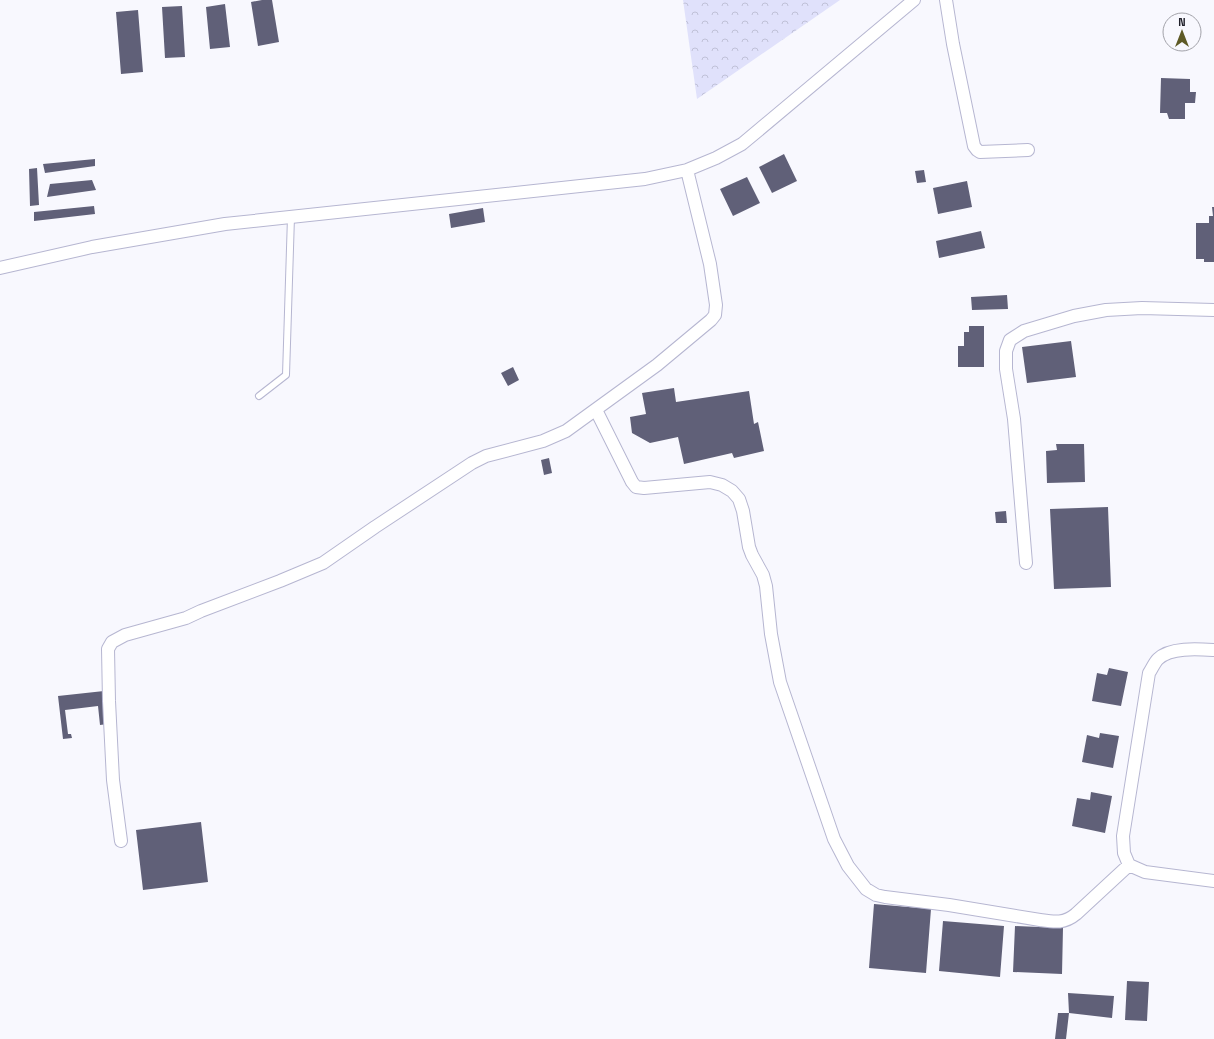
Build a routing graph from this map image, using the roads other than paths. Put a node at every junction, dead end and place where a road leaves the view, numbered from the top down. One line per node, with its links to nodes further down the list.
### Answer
1 (914, 0): 4 (street)
2 (946, 0): 3 (street)
3 (1028, 150)
4 (687, 170): 5 (street); 9 (street)
5 (291, 217): 6 (street); 8 (lane)
6 (0, 268)
7 (1214, 310): 10 (street)
8 (259, 396)
9 (596, 410): 12 (street); 13 (street)
10 (1026, 563)
11 (1214, 650): 13 (street)
12 (121, 841)
13 (1129, 865): 14 (street)
14 (1214, 881)

